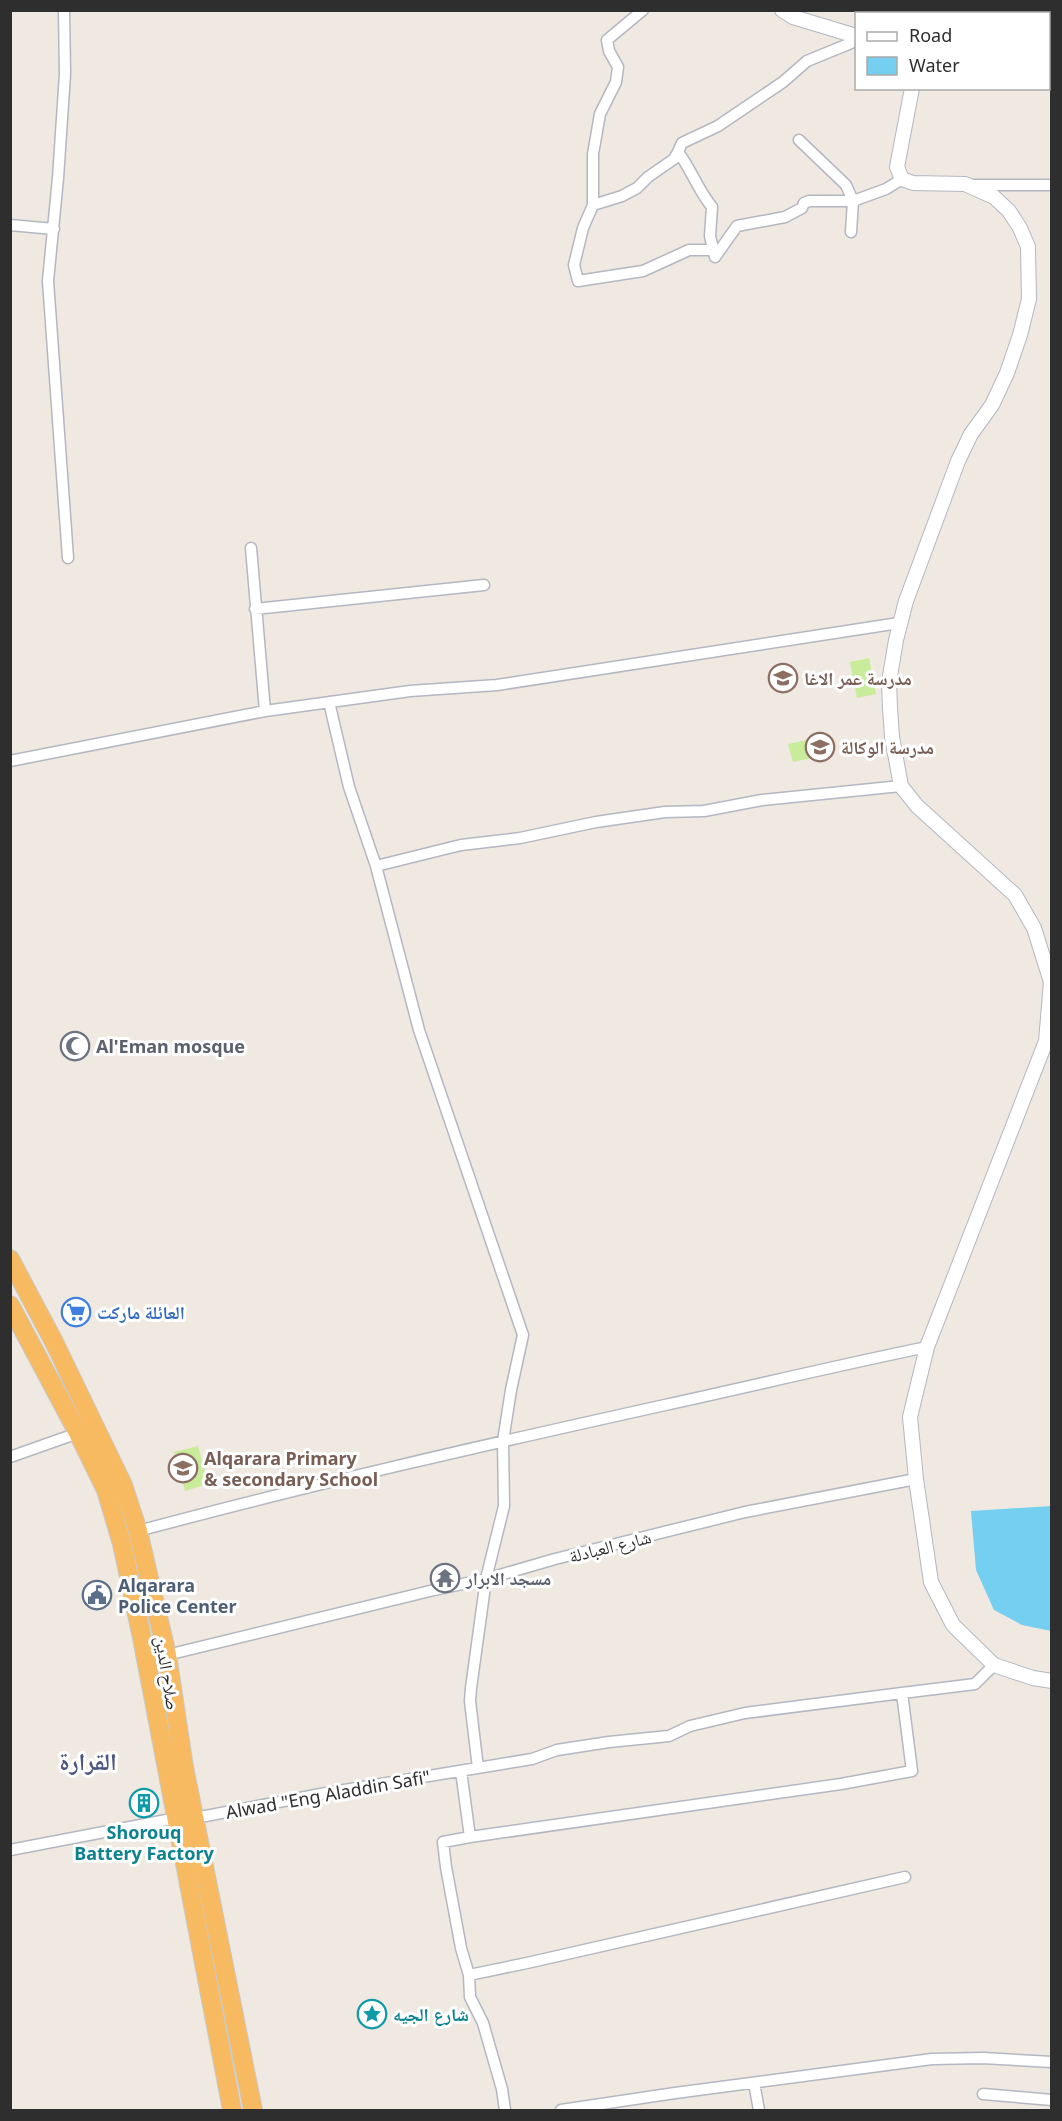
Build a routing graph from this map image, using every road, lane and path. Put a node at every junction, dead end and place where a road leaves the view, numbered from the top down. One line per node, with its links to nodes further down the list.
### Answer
1 (64, 10): 15 (street)
2 (644, 10): 13 (street)
3 (782, 10): 4 (street)
4 (855, 36)
5 (855, 37): 8 (street)
6 (912, 90): 9 (street)
7 (799, 140): 12 (street)
8 (678, 152): 13 (street); 17 (street)
9 (902, 179): 10 (street); 12 (street)
10 (965, 184): 11 (street); 22 (street)
11 (1052, 185)
12 (853, 201): 16 (street); 17 (street)
13 (593, 205): 17 (street)
14 (10, 225): 15 (street)
15 (54, 229): 19 (street)
16 (851, 232)
17 (713, 250)
18 (251, 548): 21 (street)
19 (68, 558)
20 (484, 585): 21 (street)
21 (255, 609): 24 (street)
22 (899, 623): 23 (street); 26 (street)
23 (329, 702): 24 (street); 27 (street)
24 (265, 711): 25 (street)
25 (10, 761)
26 (901, 786): 27 (street); 30 (street)
27 (376, 866): 32 (street)
28 (10, 1259): 35 (highway, صلاح الدين)
29 (10, 1305): 31 (highway, صلاح الدين)
30 (927, 1347): 32 (street); 34 (street)
31 (78, 1433): 33 (street); 42 (highway, صلاح الدين)
32 (503, 1441): 35 (street); 36 (street)
33 (10, 1457)
34 (916, 1479): 36 (street, شارع العبادلة); 38 (street)
35 (138, 1531): 37 (highway, صلاح الدين)
36 (486, 1579): 37 (street, شارع العبادلة); 45 (street)
37 (167, 1655): 40 (highway, صلاح الدين)
38 (994, 1665): 39 (street); 41 (street, Alwad "Eng Aladdin Safi")
39 (1052, 1681)
40 (172, 1690): 42 (highway); 43 (highway, صلاح الدين)
41 (902, 1693): 45 (street, Alwad "Eng Aladdin Safi"); 48 (street)
42 (153, 1694): 44 (highway, صلاح الدين)
43 (179, 1734): 44 (highway); 47 (highway, صلاح الدين)
44 (160, 1736): 47 (highway, صلاح الدين)
45 (478, 1768): 46 (street, Alwad "Eng Aladdin Safi")
46 (461, 1771): 47 (street, Alwad "Eng Aladdin Safi"); 48 (street)
47 (186, 1818): 49 (street, Alwad "Eng Aladdin Safi"); 56 (highway, صلاح الدين); 57 (highway, صلاح الدين)
48 (470, 1837): 51 (street)
49 (10, 1850)
50 (905, 1877): 51 (street)
51 (469, 1975): 58 (street)
52 (1052, 2062): 53 (street)
53 (754, 2083): 59 (street); 60 (street)
54 (983, 2094): 55 (street)
55 (1052, 2100)
56 (232, 2110)
57 (253, 2110)
58 (505, 2110)
59 (561, 2110)
60 (759, 2110)

